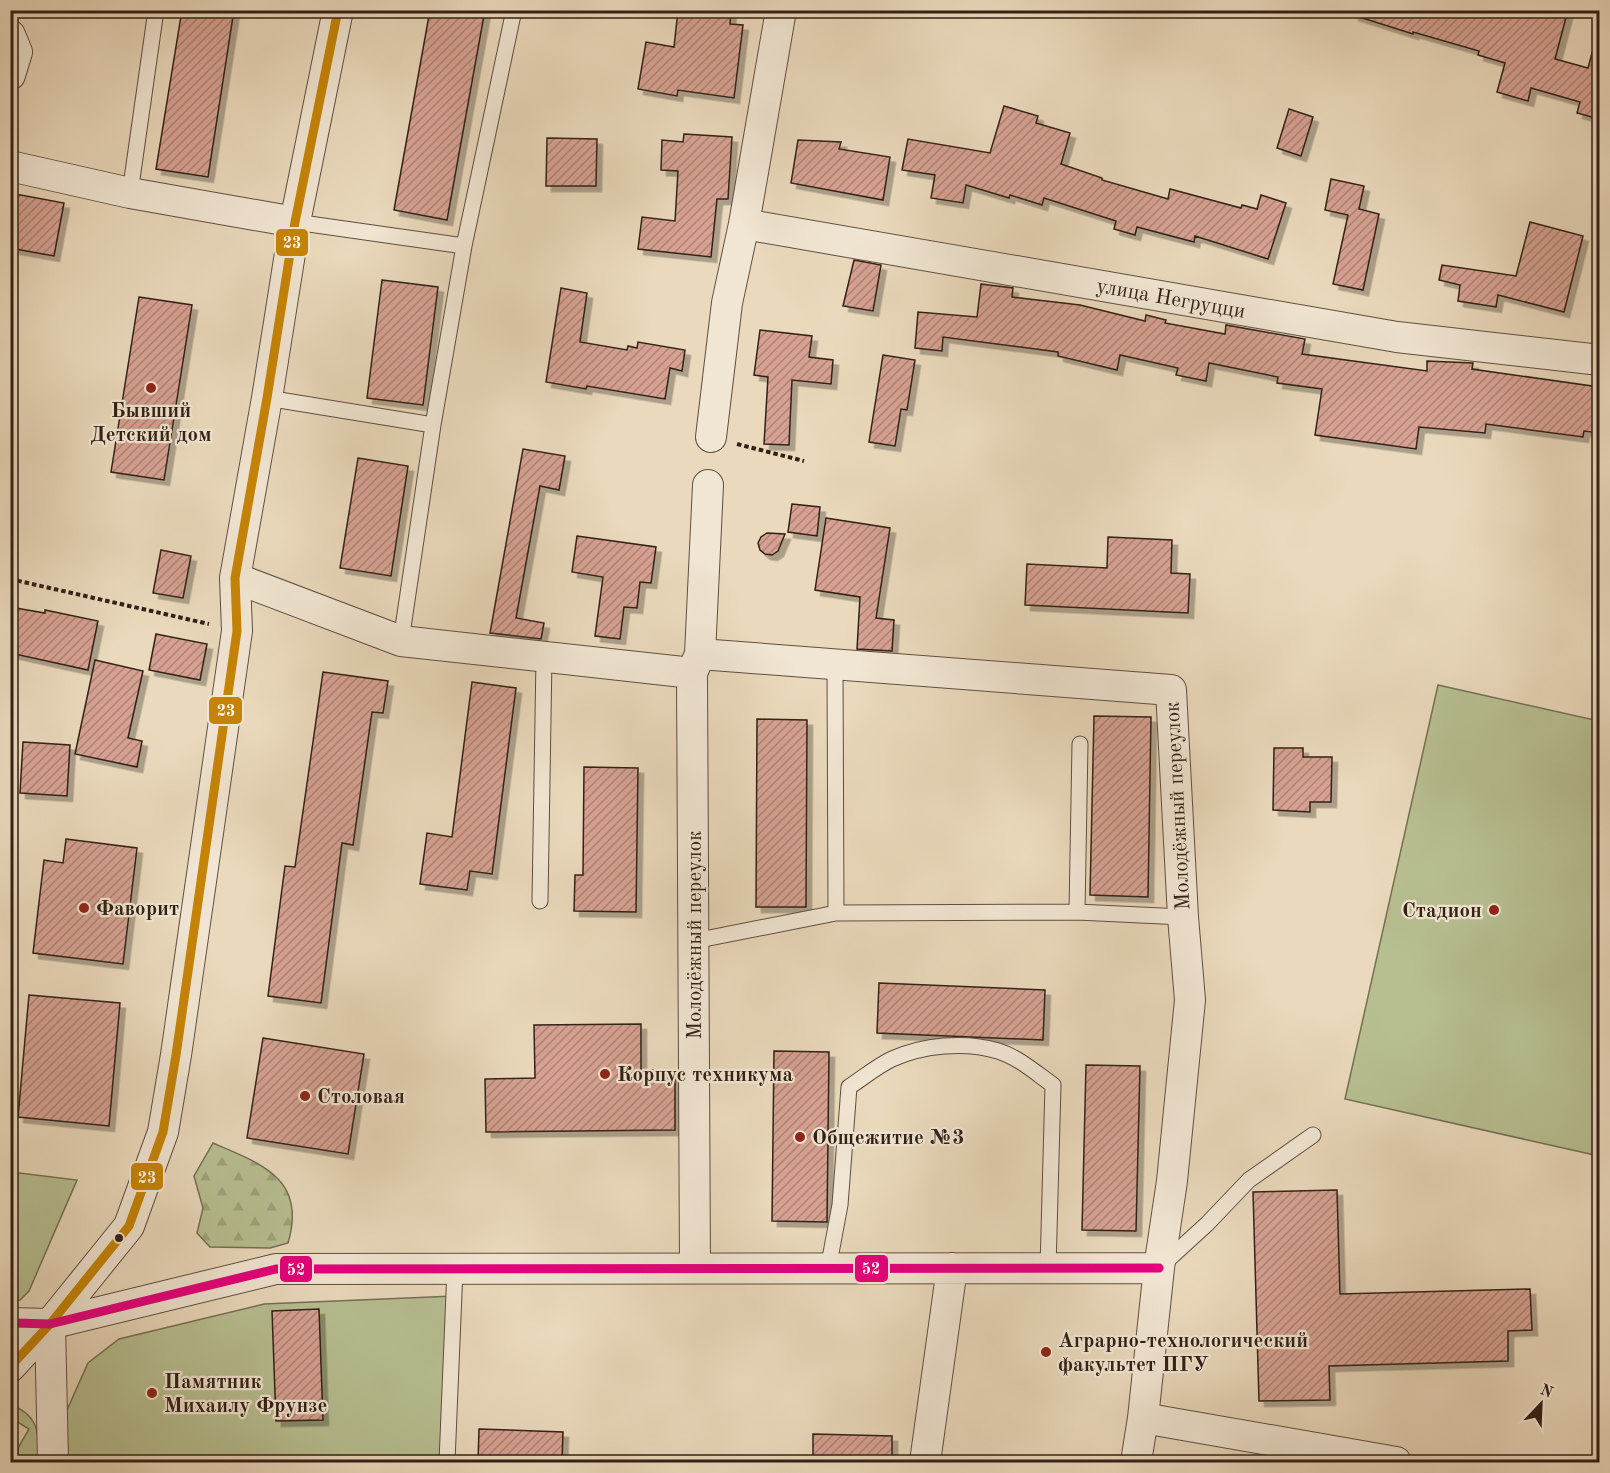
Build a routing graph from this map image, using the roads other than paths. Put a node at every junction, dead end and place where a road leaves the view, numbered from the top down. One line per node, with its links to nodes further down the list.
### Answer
1 (156, 10): 8 (lane)
2 (338, 10): 9 (street)
3 (514, 10): 11 (lane)
4 (781, 10): 10 (street)
5 (10, 35): 6 (street)
6 (10, 75)
7 (10, 166): 8 (street)
8 (130, 193): 9 (street)
9 (295, 222): 11 (lane); 13 (street)
10 (744, 224): 12 (street, улица Негруцци); 15 (street)
11 (464, 246): 14 (lane)
12 (1599, 360)
13 (267, 398): 14 (lane); 17 (street)
14 (432, 425): 18 (lane)
15 (711, 437)
16 (708, 485): 20 (street)
17 (235, 578): 18 (street, Молодёжный переулок); 36 (street)
18 (401, 641): 19 (street, Молодёжный переулок)
19 (544, 657): 20 (street, Молодёжный переулок); 23 (lane)
20 (696, 663): 21 (street, Молодёжный переулок); 27 (street, Молодёжный переулок)
21 (835, 664): 25 (lane); 26 (street, Молодёжный переулок)
22 (1080, 744): 24 (lane)
23 (540, 901)
24 (1077, 912): 25 (lane); 26 (lane)
25 (836, 913): 27 (lane)
26 (1183, 917): 31 (street, Молодёжный переулок)
27 (694, 941): 29 (street, Молодёжный переулок)
28 (1313, 1135): 31 (lane)
29 (695, 1268): 32 (street); 33 (street)
30 (952, 1268): 33 (street); 34 (street); 41 (street)
31 (1159, 1268): 34 (street); 38 (street, Молодёжный переулок)
32 (455, 1269): 36 (street); 40 (lane)
33 (828, 1269): 34 (lane)
34 (1048, 1269)
35 (10, 1323): 36 (street)
36 (50, 1324): 37 (street); 39 (street)
37 (10, 1366)
38 (1143, 1418): 42 (street, Молодёжный переулок); 43 (street)
39 (53, 1462)
40 (447, 1462)
41 (925, 1462)
42 (1136, 1462)
43 (1396, 1462)

